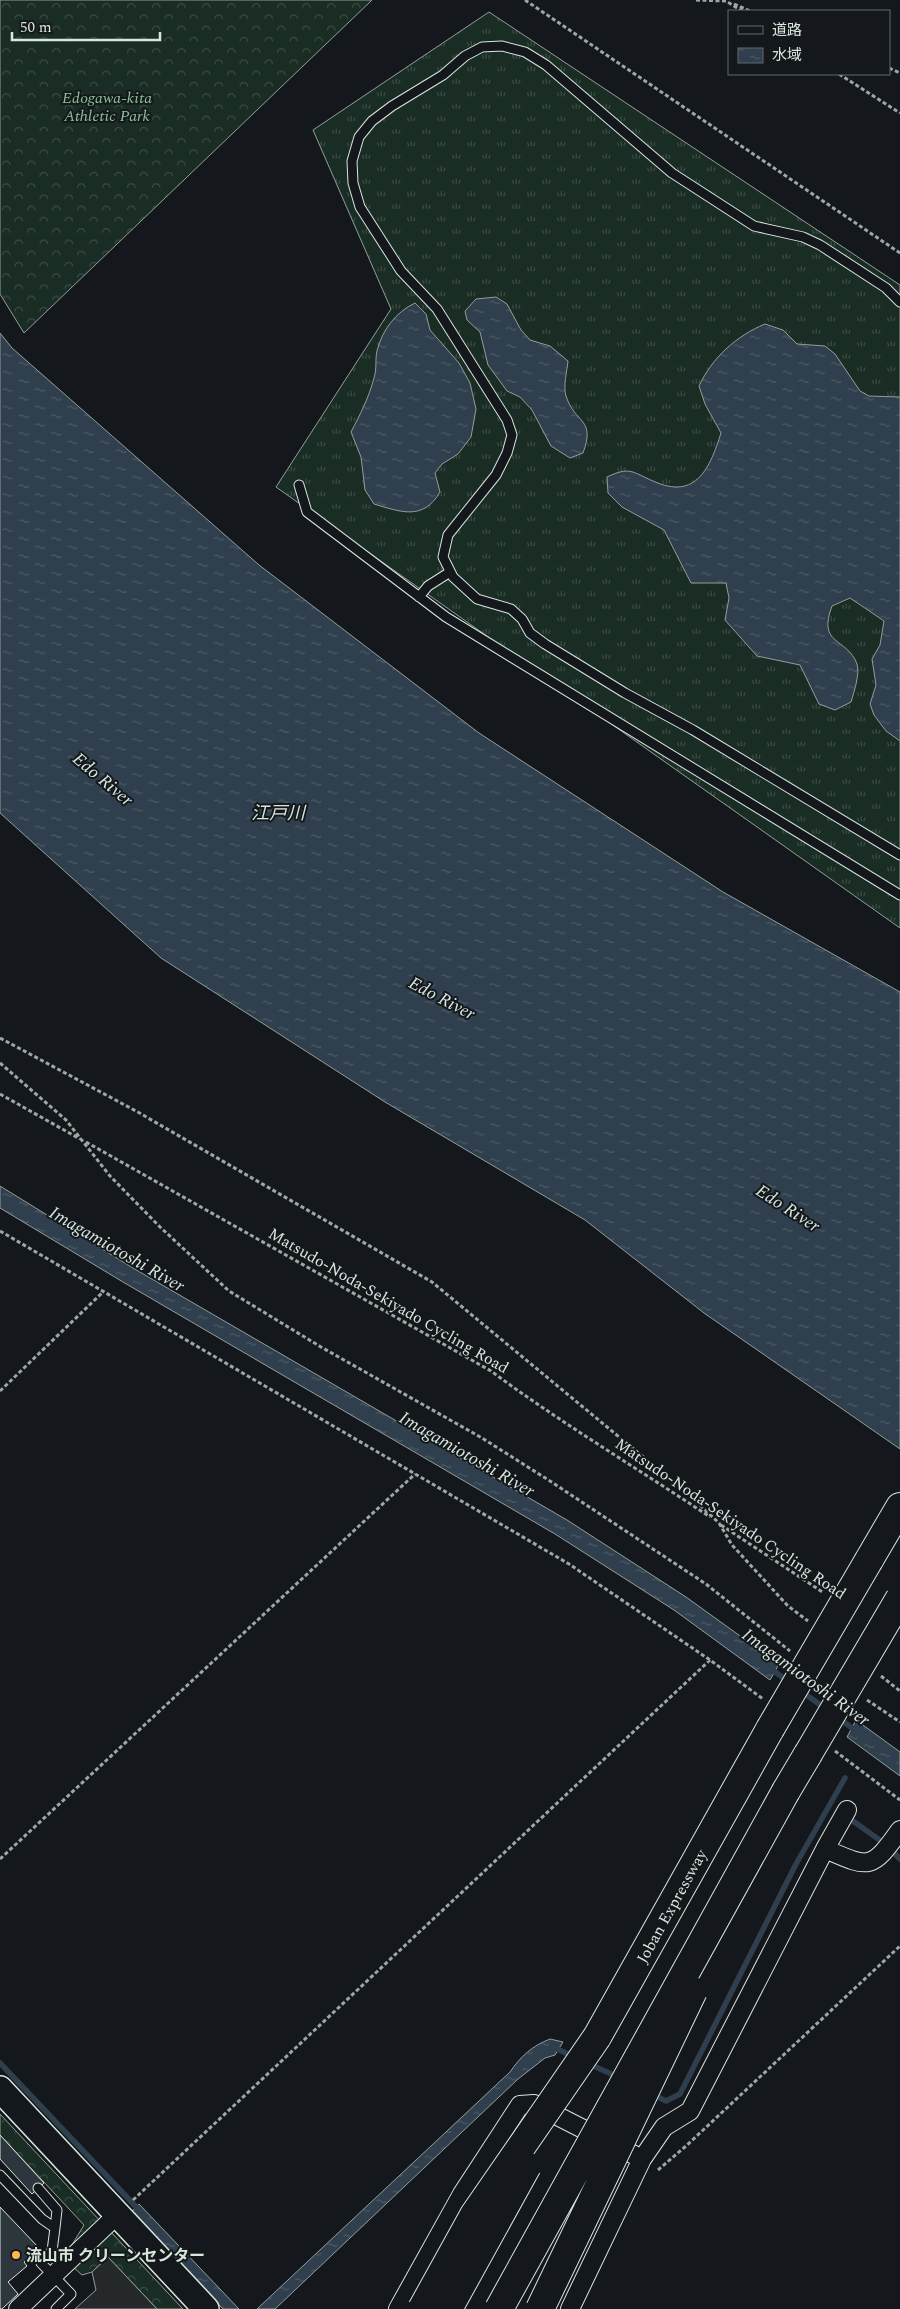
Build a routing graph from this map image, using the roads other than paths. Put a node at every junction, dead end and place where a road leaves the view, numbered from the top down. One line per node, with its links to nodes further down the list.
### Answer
1 (900, 302): 3 (lane)
2 (299, 485): 4 (lane)
3 (450, 572): 4 (lane); 5 (lane)
4 (419, 597): 6 (lane)
5 (900, 855)
6 (900, 895)
7 (900, 1507): 13 (highway, Joban Expressway, bridge)
8 (900, 1598): 9 (highway, bridge)
9 (786, 1790): 27 (highway, bridge); 28 (highway, bridge)
10 (847, 1810): 12 (street)
11 (900, 1830): 12 (street)
12 (825, 1849): 15 (street)
13 (598, 2037): 25 (highway, bridge); 26 (highway, Joban Expressway, bridge)
14 (0, 2089): 18 (street)
15 (642, 2159): 24 (street); 29 (street)
16 (0, 2175): 19 (lane)
17 (38, 2188): 19 (lane)
18 (118, 2214): 20 (street); 23 (street)
19 (55, 2228): 20 (lane)
20 (54, 2276): 21 (street); 22 (lane)
21 (18, 2309)
22 (56, 2309)
23 (206, 2309)
24 (398, 2309)
25 (422, 2309)
26 (448, 2309)
27 (499, 2309)
28 (540, 2309)
29 (570, 2309)

